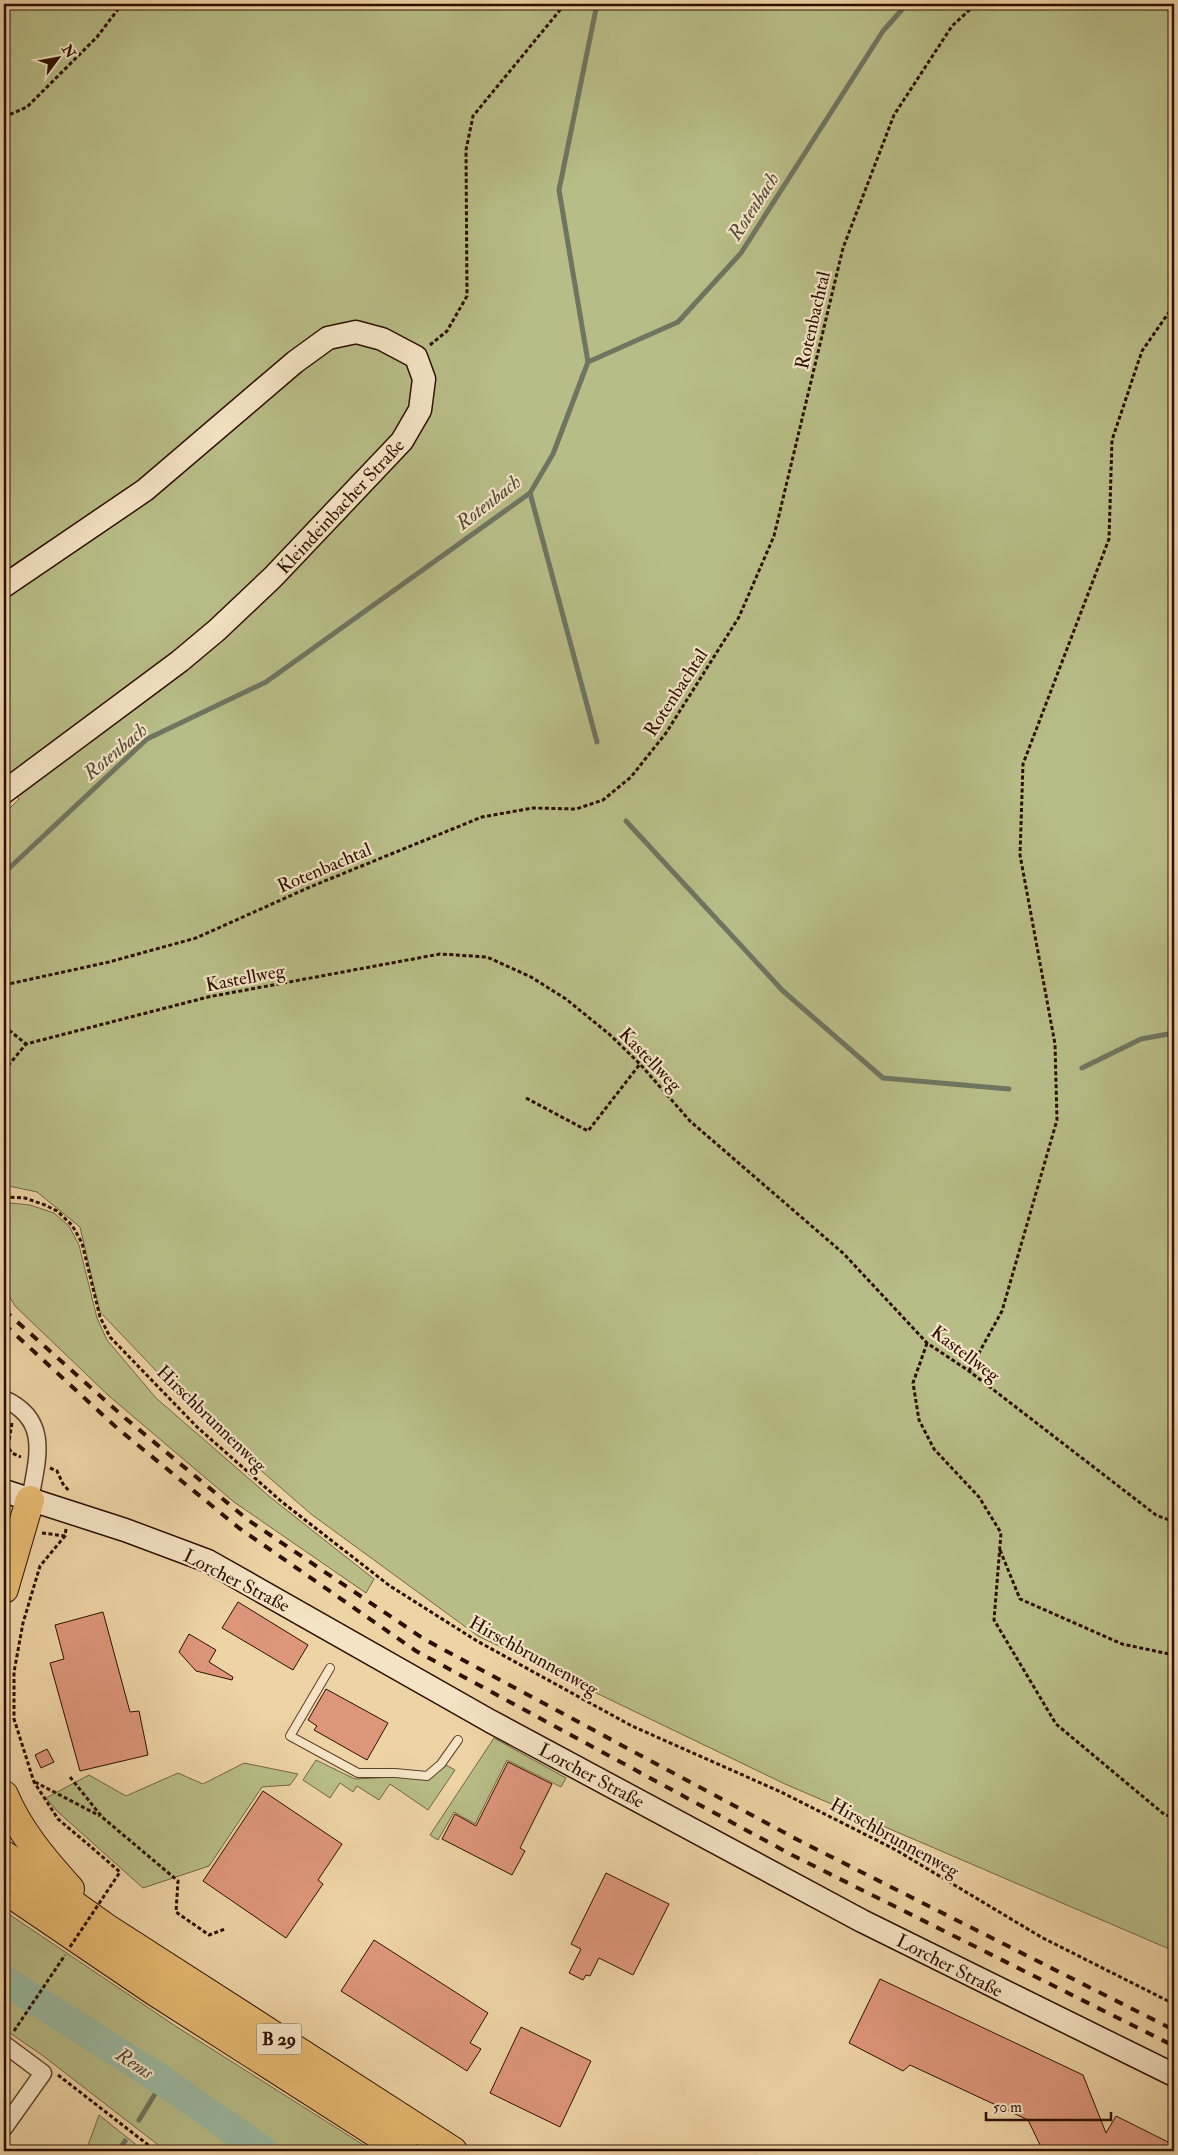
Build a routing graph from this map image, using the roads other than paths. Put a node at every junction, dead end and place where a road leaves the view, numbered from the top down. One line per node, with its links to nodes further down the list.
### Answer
1 (4, 586): 2 (street, Kleindeinbacher Straße)
2 (4, 792)
3 (4, 1399): 5 (street)
4 (4, 1491): 5 (street, Lorcher Straße)
5 (30, 1500): 6 (highway); 7 (highway); 15 (street, Lorcher Straße)
6 (4, 1526)
7 (4, 1589)
8 (330, 1668): 9 (lane)
9 (458, 1740)
10 (4, 1795): 13 (highway)
11 (4, 1855): 13 (highway, B 29)
12 (4, 1889): 17 (highway, B 29)
13 (105, 1927): 18 (highway, B 29)
14 (9, 2037): 16 (street)
15 (1174, 2075)
16 (4, 2128)
17 (404, 2151)
18 (453, 2151)

